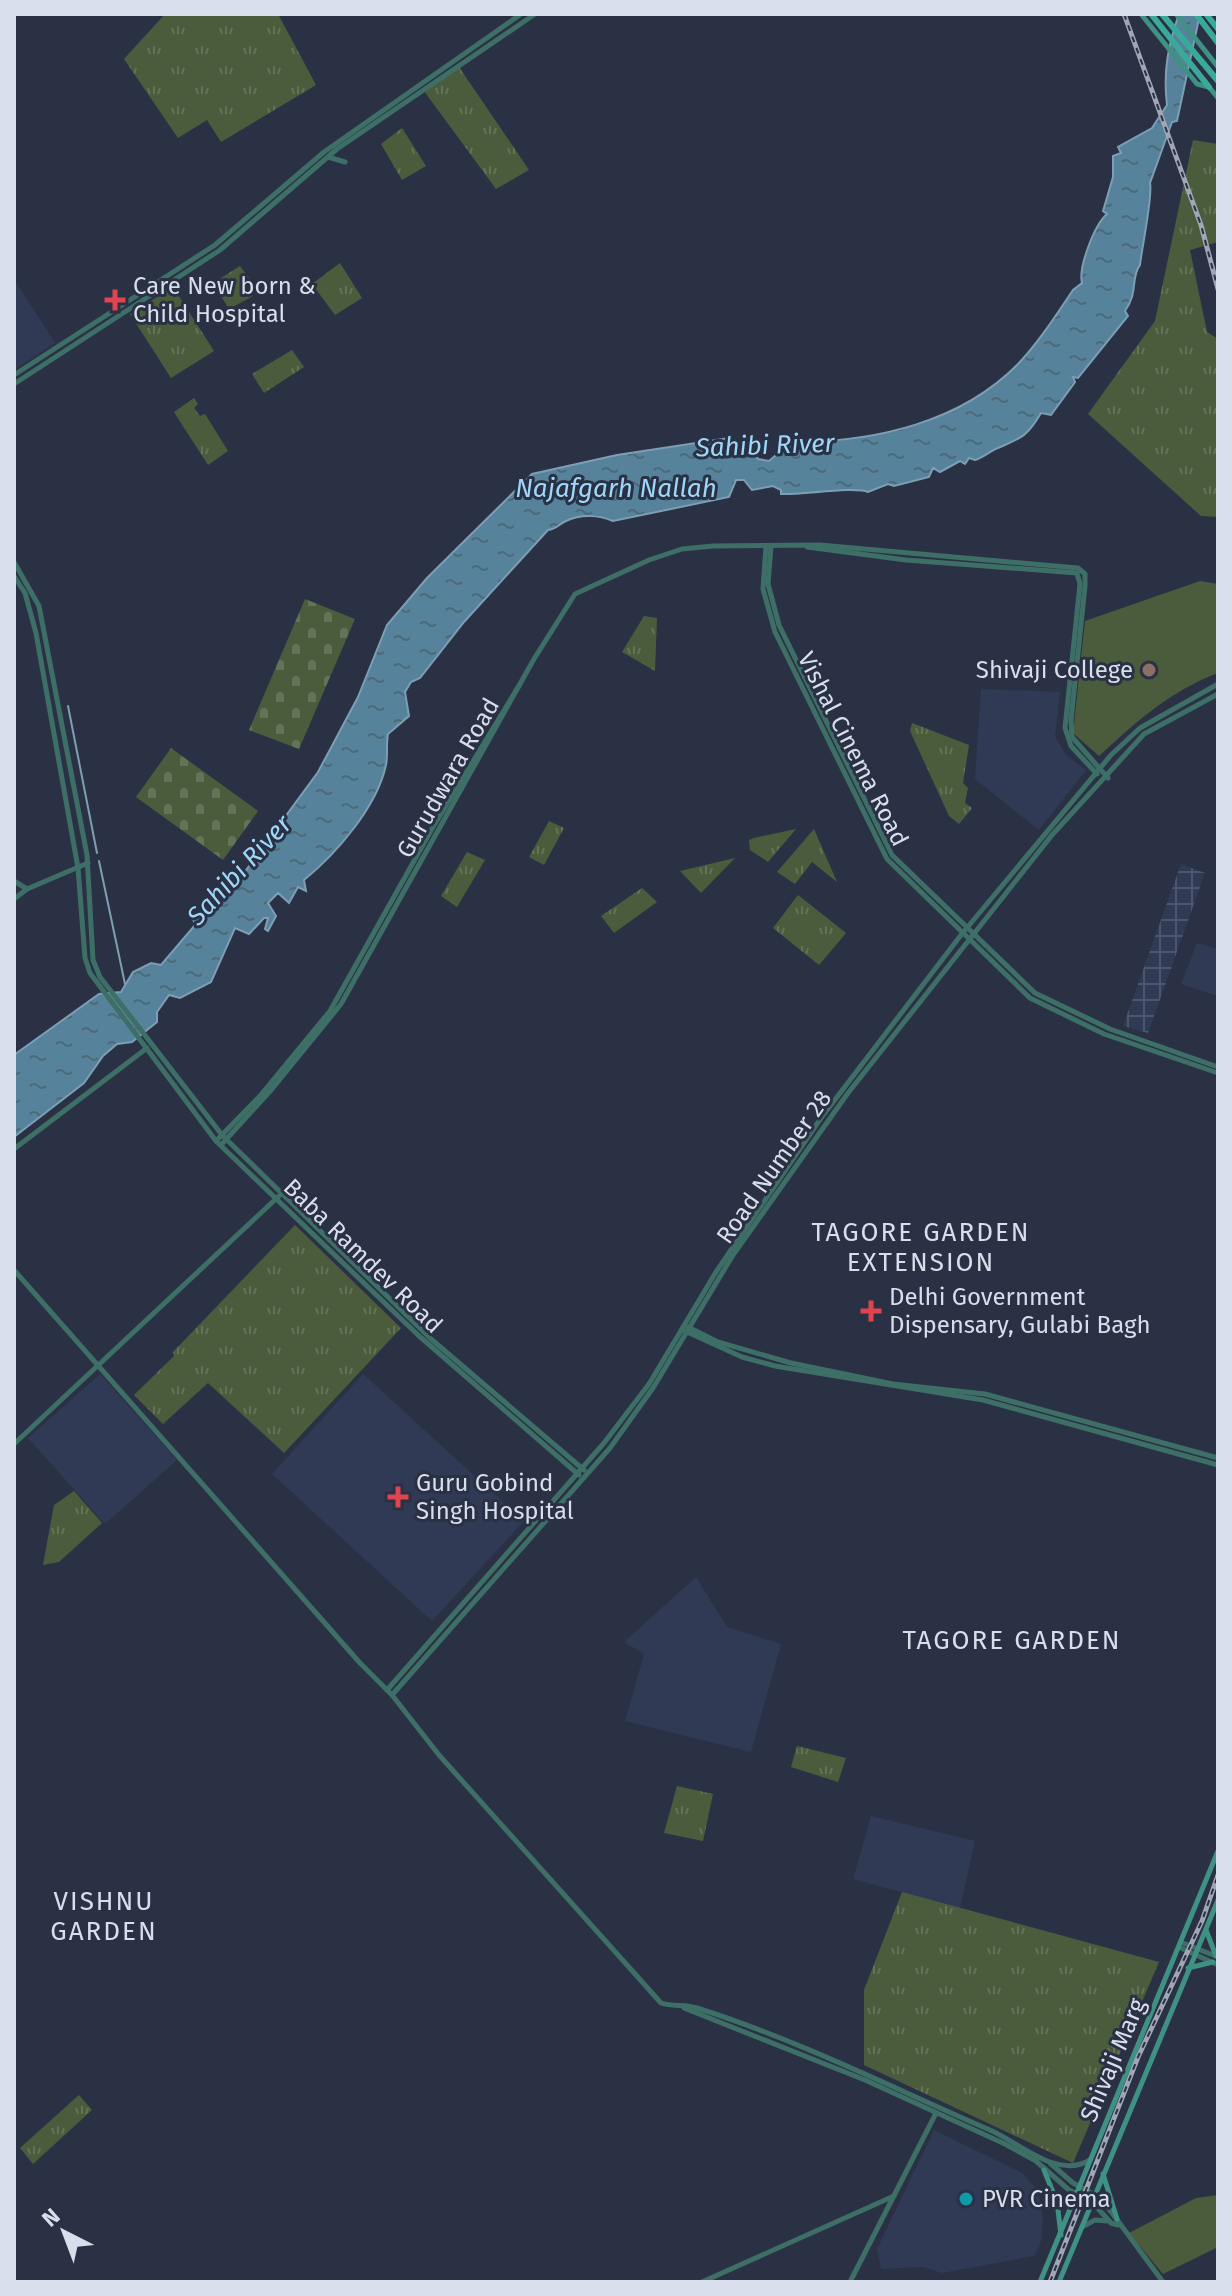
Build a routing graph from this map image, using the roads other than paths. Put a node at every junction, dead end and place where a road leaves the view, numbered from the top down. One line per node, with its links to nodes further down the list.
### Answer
1 (521, 14): 17 (street)
2 (535, 14): 15 (street)
3 (1141, 14): 13 (main road)
4 (1151, 14): 13 (main road)
5 (1162, 14): 12 (main road)
6 (1176, 14): 11 (main road)
7 (1196, 14): 10 (main road)
8 (1206, 14): 9 (main road)
9 (1218, 29)
10 (1218, 43)
11 (1218, 67)
12 (1218, 81)
13 (1209, 87): 14 (main road)
14 (1218, 98)
15 (328, 157): 16 (street); 18 (street)
16 (345, 162)
17 (14, 375)
18 (14, 384)
19 (769, 546): 26 (street, Gurudwara Road); 32 (street, Vishal Cinema Road); 36 (street, Gurudwara Road)
20 (14, 562): 27 (street)
21 (14, 576): 28 (street)
22 (1218, 684): 23 (street, Road Number 28)
23 (1199, 693): 25 (street); 26 (street, Road Number 28)
24 (1218, 694): 25 (street, Road Number 28)
25 (1202, 700): 26 (street, Road Number 28)
26 (1101, 773): 32 (street, Road Number 28)
27 (88, 863): 28 (street); 33 (street)
28 (78, 868): 30 (street); 33 (street)
29 (14, 881): 30 (street)
30 (27, 889): 31 (street)
31 (14, 899)
32 (966, 935): 35 (street, Vishal Cinema Road); 41 (street, Road Number 28)
33 (104, 989): 34 (street, Baba Ramdev Road)
34 (147, 1048): 36 (street); 37 (street, Baba Ramdev Road); 38 (street)
35 (1218, 1070)
36 (224, 1137): 37 (street, Gurudwara Road); 39 (street)
37 (218, 1143): 39 (street, Baba Ramdev Road)
38 (14, 1149)
39 (279, 1196): 42 (street); 46 (street, Baba Ramdev Road)
40 (14, 1270): 42 (street)
41 (685, 1328): 44 (street); 45 (street); 46 (street, Road Number 28)
42 (96, 1365): 43 (street); 47 (street)
43 (14, 1444)
44 (1218, 1458)
45 (1218, 1465)
46 (583, 1474): 47 (street, Road Number 28)
47 (390, 1692): 55 (street)
48 (1218, 1851): 51 (main road, Shivaji Marg)
49 (1218, 1900): 50 (main road, Shivaji Marg)
50 (1205, 1929): 52 (main road, Shivaji Marg); 53 (main road)
51 (1182, 1945): 52 (street); 58 (main road, Shivaji Marg)
52 (1195, 1951): 53 (street); 54 (main road, Shivaji Marg)
53 (1216, 1960): 54 (main road)
54 (1188, 1968): 61 (main road, Shivaji Marg)
55 (684, 2008): 56 (street); 57 (street)
56 (939, 2108): 57 (street); 59 (street)
57 (935, 2115): 60 (street); 64 (street)
58 (1093, 2158): 59 (street); 62 (main road, Shivaji Marg)
59 (1048, 2161): 62 (street)
60 (1044, 2170): 62 (street); 68 (main road)
61 (1103, 2173): 63 (main road, Shivaji Marg); 66 (main road)
62 (1080, 2192): 63 (street); 65 (street); 68 (main road, Shivaji Marg)
63 (1095, 2194): 65 (main road, Shivaji Marg); 66 (street)
64 (894, 2196): 69 (street); 70 (street)
65 (1092, 2202): 66 (street); 67 (main road, Shivaji Marg)
66 (1115, 2222): 67 (street); 73 (street)
67 (1080, 2229): 72 (main road, Shivaji Marg)
68 (1061, 2236): 71 (main road, Shivaji Marg)
69 (702, 2282)
70 (850, 2282)
71 (1040, 2282)
72 (1059, 2282)
73 (1163, 2282)

